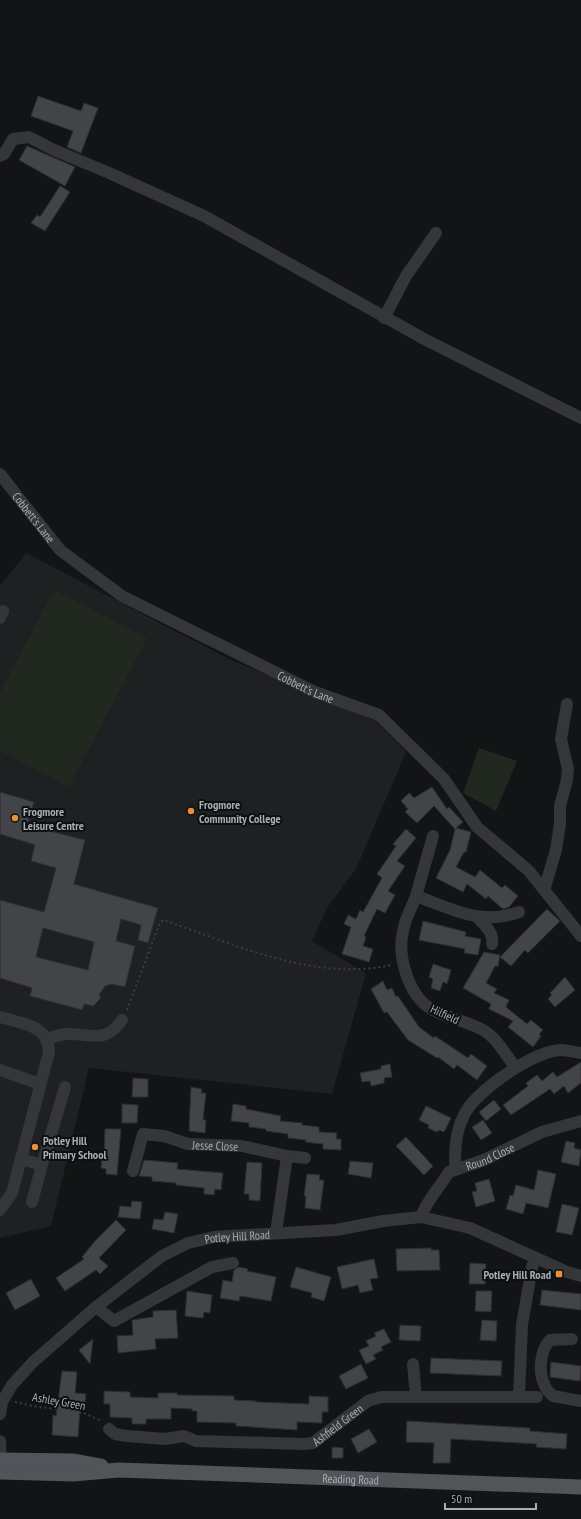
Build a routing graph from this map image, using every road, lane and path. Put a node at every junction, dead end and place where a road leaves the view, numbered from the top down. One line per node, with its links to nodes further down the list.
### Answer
1 (0, 156): 3 (street)
2 (436, 233): 3 (street)
3 (384, 318): 4 (street)
4 (581, 418)
5 (0, 474): 8 (street, Cobbett's Lane)
6 (567, 704): 8 (street)
7 (433, 836): 9 (street, Hilfield)
8 (544, 890): 12 (street, Cobbett's Lane)
9 (416, 896): 11 (street); 14 (street, Hilfield)
10 (519, 912): 11 (street)
11 (478, 918): 13 (street)
12 (581, 936)
13 (492, 944)
14 (404, 962): 16 (path); 19 (street, Hilfield)
15 (0, 1017): 17 (street)
16 (122, 1020): 17 (street)
17 (46, 1039): 21 (street)
18 (581, 1053): 19 (street)
19 (515, 1067): 28 (street)
20 (0, 1070): 21 (street)
21 (40, 1084): 26 (street)
22 (65, 1087): 27 (street)
23 (581, 1121): 28 (street, Round Close)
24 (287, 1156): 25 (street, Jesse Close); 29 (street, Jesse Close); 33 (street)
25 (305, 1158)
26 (21, 1159): 27 (street); 31 (street)
27 (42, 1165): 30 (street)
28 (455, 1169): 32 (street, Round Close)
29 (133, 1171)
30 (32, 1202)
31 (0, 1210)
32 (421, 1217): 33 (street, Potley Hill Road); 34 (street, Potley Hill Road)
33 (276, 1233): 37 (street, Potley Hill Road)
34 (536, 1258): 36 (street, Potley Hill Road); 40 (street)
35 (232, 1263): 37 (street)
36 (581, 1276)
37 (96, 1307): 44 (street, Potley Hill Road)
38 (572, 1339): 43 (street)
39 (413, 1364): 41 (street)
40 (518, 1396): 41 (street, Ashfield Green); 42 (street, Ashfield Green)
41 (416, 1397): 45 (street, Ashfield Green)
42 (537, 1397)
43 (581, 1400)
44 (1, 1406): 45 (path, Ashley Green)
45 (108, 1429)
46 (0, 1441): 47 (street)
47 (0, 1466): 48 (main road, Reading Road)
48 (581, 1487)

